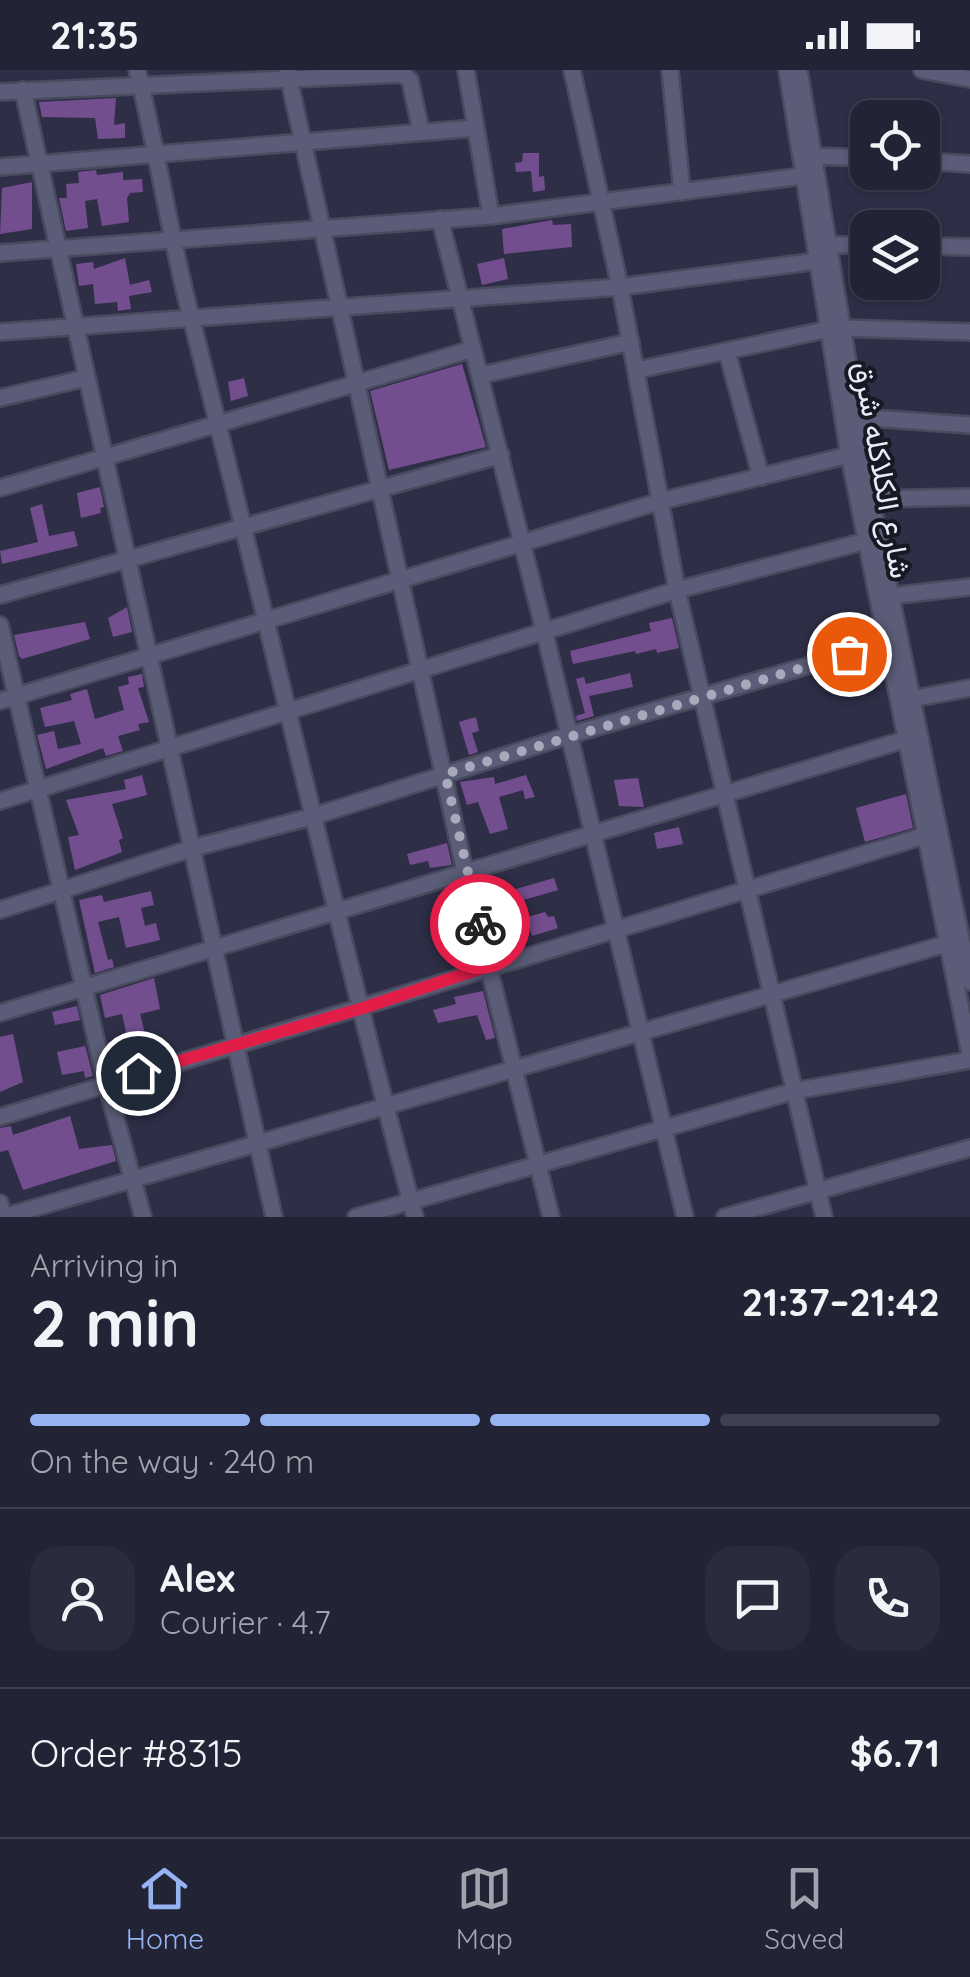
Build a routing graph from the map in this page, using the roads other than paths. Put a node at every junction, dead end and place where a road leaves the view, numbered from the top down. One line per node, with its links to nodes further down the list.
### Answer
1 (466, 70): 12 (street)
2 (572, 70): 24 (street)
3 (670, 70): 23 (street)
4 (787, 70): 22 (street, شارع الكلاكله شرق)
5 (799, 70): 16 (street, شارع الكلاكله شرق)
6 (922, 70): 9 (street)
7 (288, 73): 8 (street); 13 (street); 14 (street)
8 (138, 76): 10 (street); 15 (street)
9 (970, 79)
10 (23, 90): 11 (street); 19 (street)
11 (0, 92)
12 (474, 128): 13 (street); 25 (street)
13 (421, 131): 14 (street)
14 (300, 142): 15 (street); 27 (street)
15 (154, 152): 19 (street); 28 (street)
16 (813, 156): 17 (street); 29 (street, شارع الكلاكله شرق)
17 (850, 157)
18 (940, 162): 20 (street)
19 (38, 164): 21 (street); 33 (street)
20 (970, 164)
21 (0, 167)
22 (803, 176): 23 (street); 35 (street, شارع الكلاكله شرق)
23 (682, 192): 24 (street)
24 (598, 203): 25 (street); 36 (street)
25 (491, 216): 26 (street)
26 (440, 219): 27 (street); 37 (street)
27 (322, 228): 28 (street); 38 (street)
28 (172, 238): 33 (street); 39 (street)
29 (828, 245): 30 (street); 41 (street, شارع الكلاكله شرق)
30 (850, 245)
31 (940, 246): 32 (street)
32 (970, 247)
33 (58, 248): 34 (street); 40 (street)
34 (0, 252)
35 (817, 261): 36 (street); 41 (street, شارع الكلاكله شرق)
36 (620, 287): 37 (street); 44 (street)
37 (461, 297): 38 (street); 45 (street)
38 (341, 310): 39 (street); 50 (street)
39 (191, 320): 40 (street); 54 (street)
40 (76, 326): 42 (street); 49 (street)
41 (835, 329): 43 (street); 46 (street); 52 (street, شارع الكلاكله شرق); 55 (street, شارع الكلاكله شرق)
42 (0, 332)
43 (970, 332)
44 (631, 342): 47 (street); 48 (street)
45 (473, 349): 48 (street); 50 (street)
46 (727, 352): 47 (street); 58 (street)
47 (637, 370): 63 (street)
48 (481, 375): 56 (street)
49 (86, 378): 51 (street); 57 (street)
50 (357, 385): 54 (street); 60 (street)
51 (0, 398)
52 (856, 417): 53 (street); 62 (street, شارع الكلاكله شرق)
53 (970, 425)
54 (220, 426): 57 (street); 64 (street)
55 (849, 455): 58 (street); 65 (street, شارع الكلاكله شرق)
56 (501, 456): 60 (street); 66 (street)
57 (103, 461): 59 (street); 67 (street)
58 (761, 477): 63 (street)
59 (0, 488)
60 (381, 489): 64 (street); 68 (street)
61 (970, 498): 62 (street)
62 (871, 499): 72 (street, شارع الكلاكله شرق)
63 (661, 500): 66 (street); 70 (street)
64 (243, 528): 67 (street); 73 (street)
65 (866, 540): 70 (street); 76 (street, شارع الكلاكله شرق)
66 (520, 544): 68 (street); 75 (street)
67 (127, 563): 71 (street); 77 (street)
68 (400, 579): 73 (street); 78 (street)
69 (970, 587): 72 (street)
70 (677, 590): 75 (street); 80 (street)
71 (0, 595)
72 (890, 596): 82 (street, شارع الكلاكله شرق)
73 (267, 622): 77 (street); 83 (street)
74 (0, 625): 81 (street)
75 (546, 634): 78 (street); 84 (street)
76 (886, 643): 80 (street); 85 (street, شارع الكلاكله شرق)
77 (147, 654): 81 (street); 86 (street)
78 (423, 670): 83 (street); 87 (street)
79 (970, 688): 82 (street)
80 (702, 696): 84 (street); 89 (street)
81 (8, 699): 88 (street)
82 (911, 699): 98 (street, شارع الكلاكله شرق)
83 (287, 713): 86 (street); 91 (street)
84 (570, 735): 87 (street); 92 (street)
85 (907, 739): 89 (street); 93 (street, شارع الكلاكله شرق)
86 (168, 747): 88 (street); 94 (street)
87 (445, 774): 91 (street); 95 (street)
88 (38, 788): 90 (street); 97 (street)
89 (725, 793): 92 (street); 96 (street)
90 (0, 800)
91 (311, 817): 94 (street); 100 (street)
92 (593, 833): 95 (street); 101 (street)
93 (927, 835): 96 (street); 102 (street, شارع الكلاكله شرق)
94 (193, 848): 97 (street); 103 (street)
95 (466, 872): 100 (street); 104 (street)
96 (746, 890): 101 (street); 107 (street)
97 (61, 891): 99 (street); 106 (street)
98 (963, 909): 105 (street, شارع الكلاكله شرق)
99 (0, 910)
100 (334, 910): 103 (street); 108 (street)
101 (616, 931): 104 (street); 110 (street)
102 (949, 943): 107 (street); 112 (street, شارع الكلاكله شرق)
103 (214, 946): 106 (street); 111 (street)
104 (488, 966): 108 (street); 113 (street)
105 (970, 982)
106 (86, 987): 109 (street); 114 (street)
107 (770, 994): 110 (street); 115 (street)
108 (363, 1008): 111 (street); 116 (street)
109 (0, 1014)
110 (640, 1030): 113 (street); 118 (street)
111 (236, 1044): 114 (street); 119 (street)
112 (970, 1057): 115 (street)
113 (512, 1072): 116 (street); 121 (street)
114 (106, 1082): 117 (street); 122 (street)
115 (794, 1091): 118 (street); 123 (street)
116 (386, 1106): 119 (street); 125 (street)
117 (0, 1117)
118 (663, 1126): 121 (street); 130 (street)
119 (259, 1142): 122 (street); 127 (street)
120 (970, 1148): 123 (street)
121 (536, 1164): 125 (street); 129 (street)
122 (132, 1178): 124 (street); 126 (street)
123 (817, 1190): 131 (street); 132 (street)
124 (0, 1203)
125 (413, 1209): 128 (street)
126 (143, 1217)
127 (274, 1217)
128 (356, 1217)
129 (550, 1217)
130 (685, 1217)
131 (724, 1217)
132 (824, 1217)

